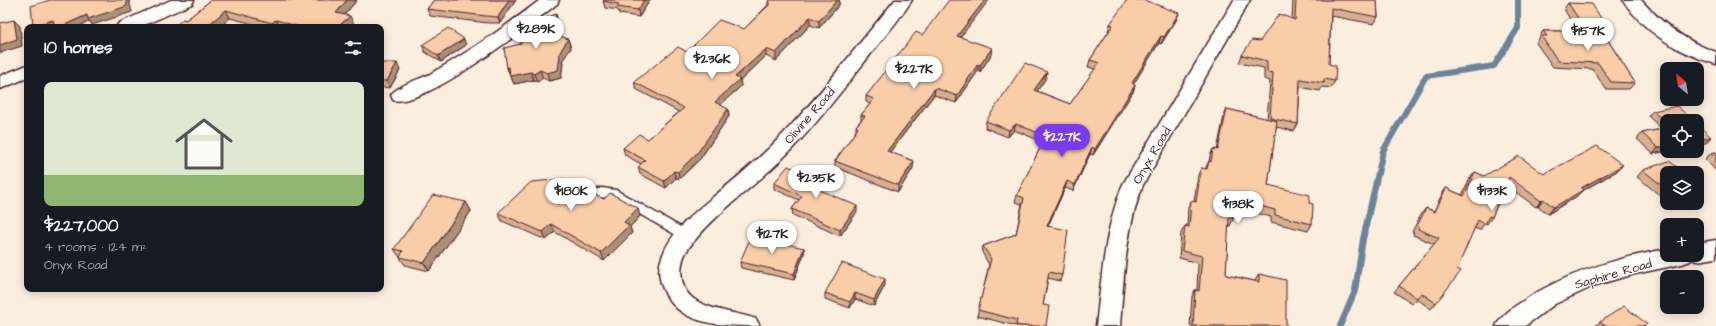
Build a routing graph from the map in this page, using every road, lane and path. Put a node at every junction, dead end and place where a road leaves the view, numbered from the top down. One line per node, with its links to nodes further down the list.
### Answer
1 (186, 0): 6 (street)
2 (551, 0): 10 (street)
3 (904, 0): 12 (street, Olivine Road)
4 (1242, 0): 17 (street, Onyx Road)
5 (1631, 0): 7 (street)
6 (132, 24)
7 (1716, 58)
8 (24, 72): 9 (street)
9 (0, 83)
10 (400, 96)
11 (585, 198): 12 (lane)
12 (687, 236): 16 (street, Olivine Road)
13 (1716, 249): 14 (street)
14 (1704, 251)
15 (1660, 259): 18 (street, Saphire Road)
16 (748, 326)
17 (1108, 326)
18 (1508, 326)

